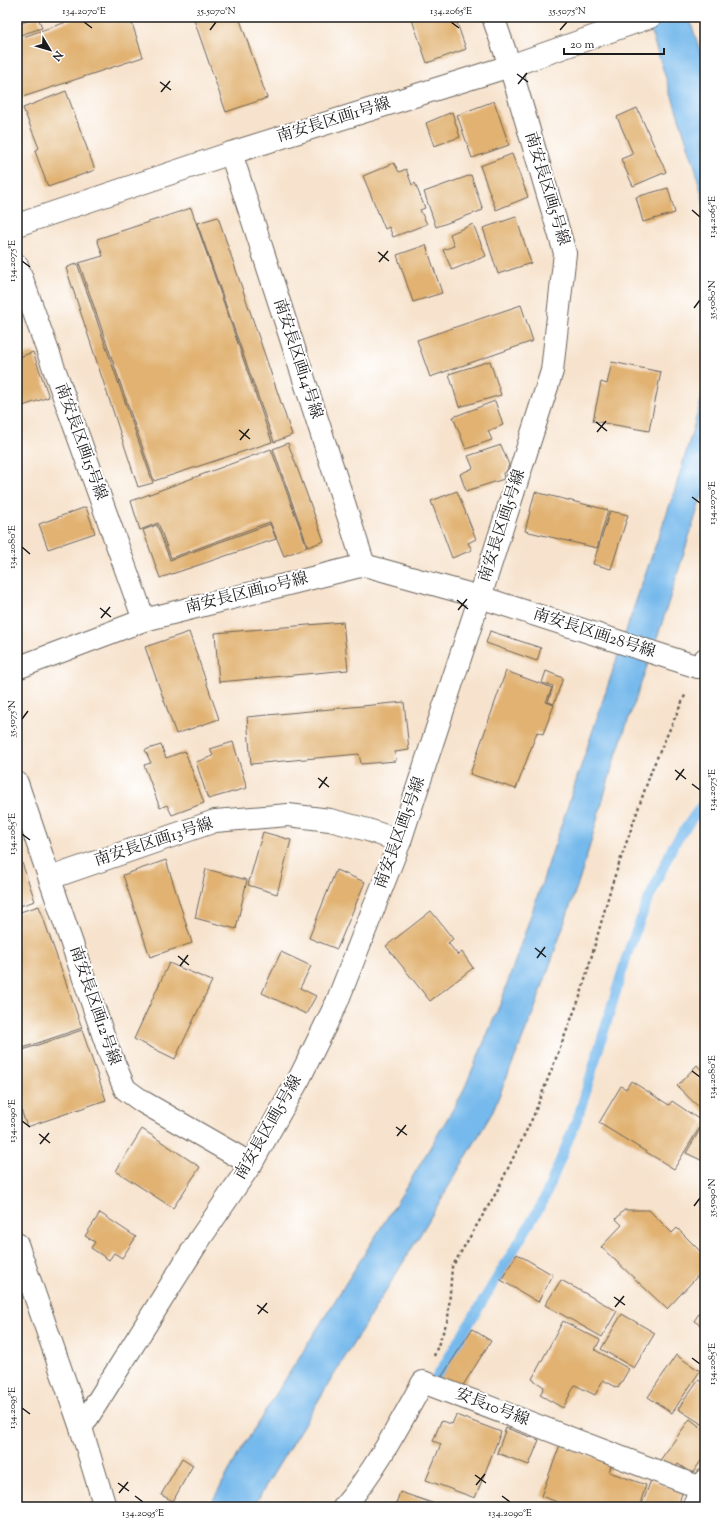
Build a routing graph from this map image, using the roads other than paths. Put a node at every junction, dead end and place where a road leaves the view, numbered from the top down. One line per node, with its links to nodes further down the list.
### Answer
1 (493, 17): 3 (street, 南安長区画5号線)
2 (650, 17): 3 (street, 南安長区画1号線)
3 (510, 66): 4 (street, 南安長区画1号線); 8 (street, 南安長区画5号線)
4 (231, 153): 5 (street, 南安長区画1号線); 7 (street, 南安長区画14号線)
5 (17, 225)
6 (17, 265): 9 (street, 南安長区画15号線)
7 (364, 565): 8 (street, 南安長区画10号線); 9 (street, 南安長区画10号線)
8 (480, 597): 10 (street, 南安長区画28号線); 13 (street, 南安長区画5号線)
9 (144, 620): 11 (street, 南安長区画10号線)
10 (701, 663)
11 (17, 668)
12 (17, 783): 14 (street, 南安長区画12号線)
13 (400, 841): 14 (street, 南安長区画13号線); 15 (street, 南安長区画5号線)
14 (50, 878): 15 (street, 南安長区画12号線)
15 (251, 1164): 17 (street, 南安長区画5号線)
16 (17, 1244): 17 (street)
17 (81, 1428): 19 (street)
18 (699, 1492): 20 (street, 安長10号線)
19 (105, 1507)
20 (344, 1507)

